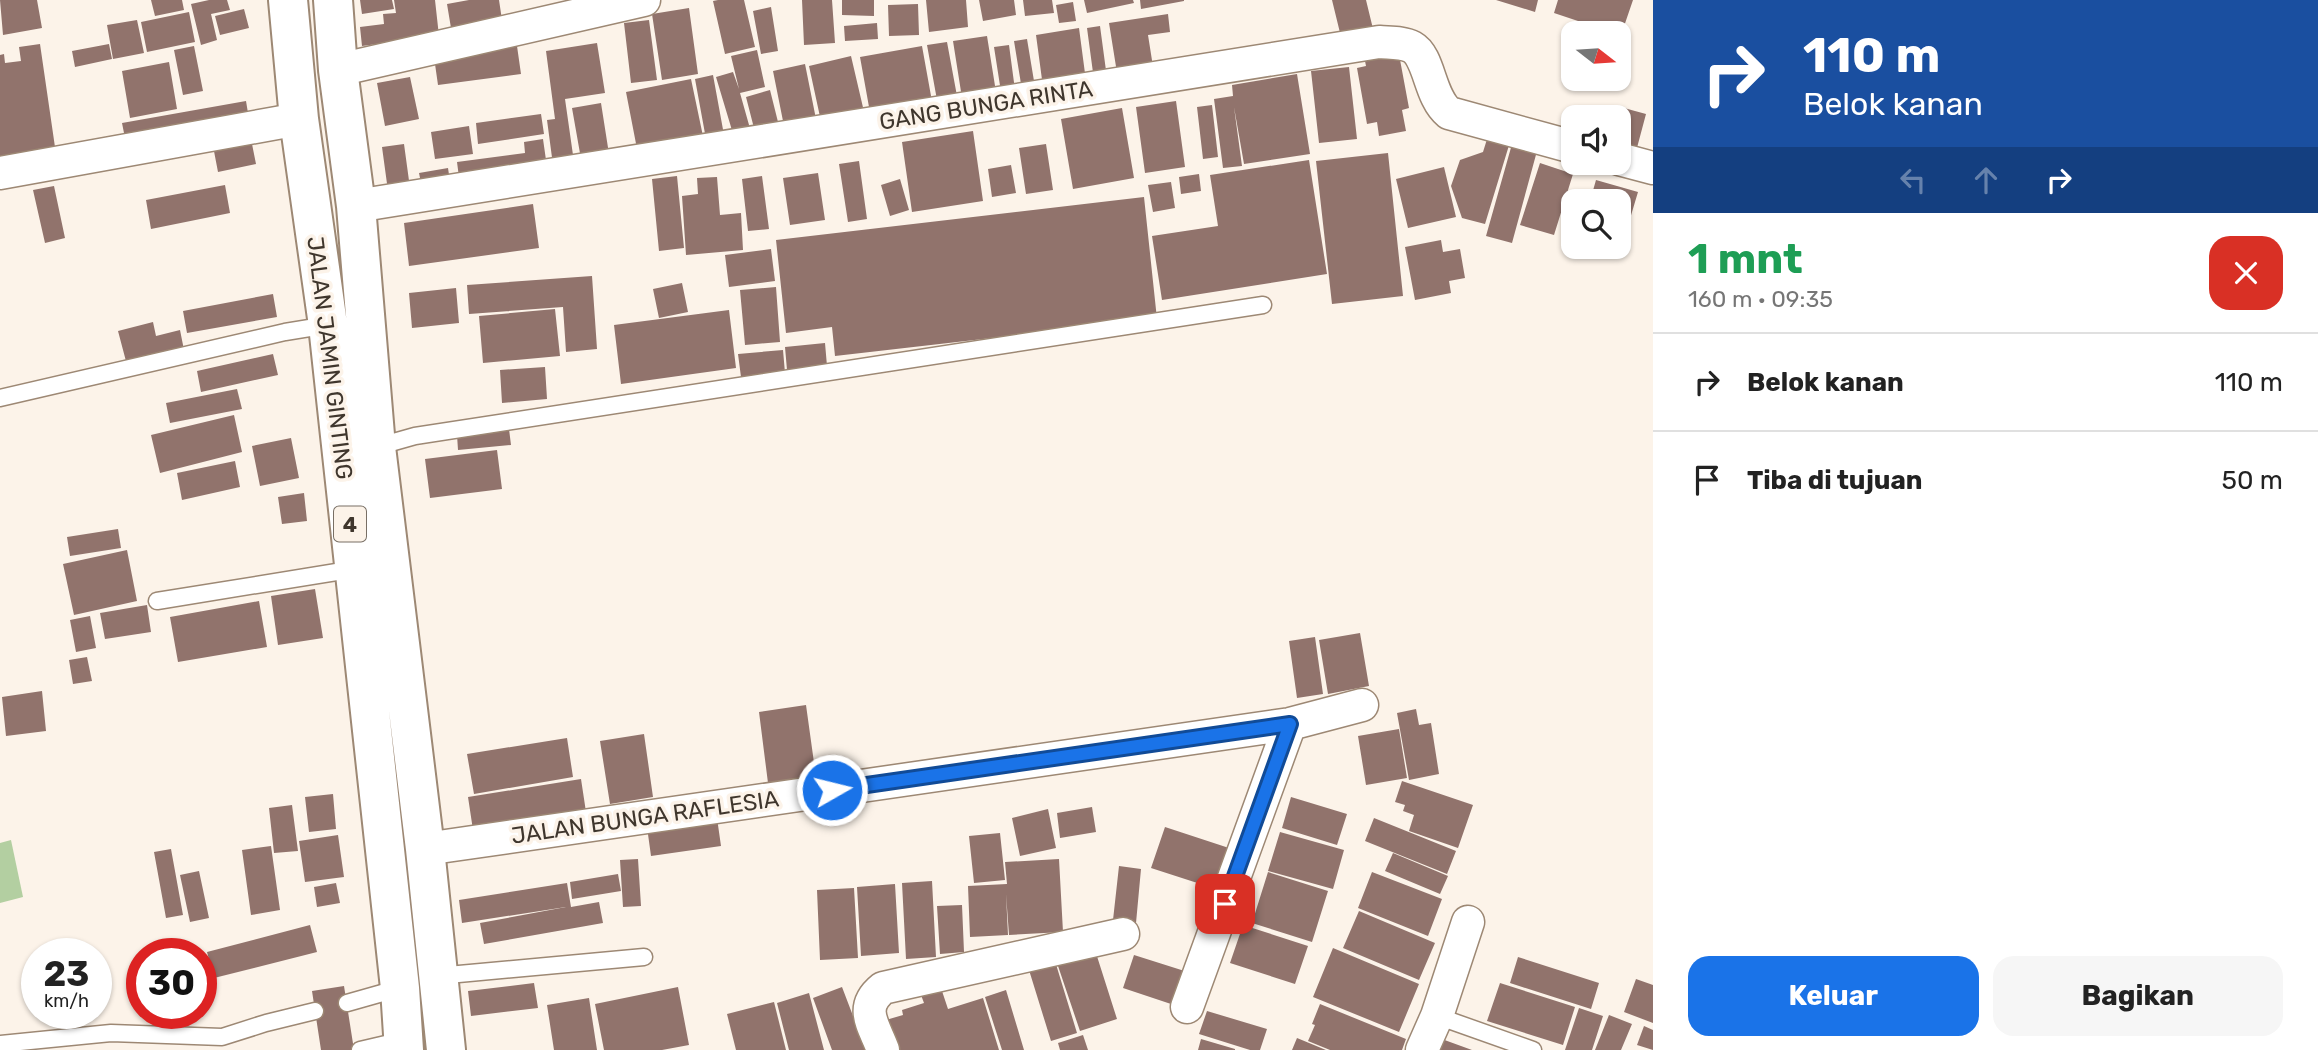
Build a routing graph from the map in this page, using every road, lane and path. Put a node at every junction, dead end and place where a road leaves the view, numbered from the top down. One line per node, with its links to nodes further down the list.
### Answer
1 (288, 0): 5 (highway, JALAN JAMIN GINTING / 4)
2 (333, 0): 4 (highway, JALAN JAMIN GINTING / 4)
3 (644, 0): 4 (street)
4 (338, 70): 10 (highway, JALAN JAMIN GINTING / 4)
5 (299, 119): 9 (street); 12 (highway, JALAN JAMIN GINTING / 4)
6 (1561, 144): 10 (street, GANG BUNGA RINTA)
7 (1631, 163): 8 (street)
8 (1653, 169)
9 (0, 173)
10 (356, 206): 14 (highway, JALAN JAMIN GINTING / 4)
11 (1263, 305): 14 (lane)
12 (328, 325): 13 (lane); 15 (highway, JALAN JAMIN GINTING / 4)
13 (0, 398)
14 (376, 447): 19 (highway, JALAN JAMIN GINTING / 4)
15 (355, 569): 16 (lane); 24 (highway, JALAN JAMIN GINTING / 4)
16 (157, 601)
17 (1362, 705): 18 (street, JALAN BUNGA RAFLESIA)
18 (1290, 724): 19 (street, JALAN BUNGA RAFLESIA); 26 (street)
19 (425, 849): 23 (highway, JALAN JAMIN GINTING / 4)
20 (1468, 922): 28 (street)
21 (1123, 934): 34 (street)
22 (644, 957): 23 (lane)
23 (437, 976): 33 (highway, JALAN JAMIN GINTING / 4)
24 (400, 988): 25 (lane); 31 (highway, JALAN JAMIN GINTING / 4)
25 (347, 1003)
26 (1187, 1007)
27 (315, 1011): 30 (lane)
28 (1437, 1016): 35 (street); 36 (lane)
29 (0, 1044): 30 (lane)
30 (228, 1044)
31 (403, 1045): 32 (lane)
32 (360, 1050)
33 (446, 1050)
34 (883, 1050)
35 (1422, 1050)
36 (1533, 1050)

